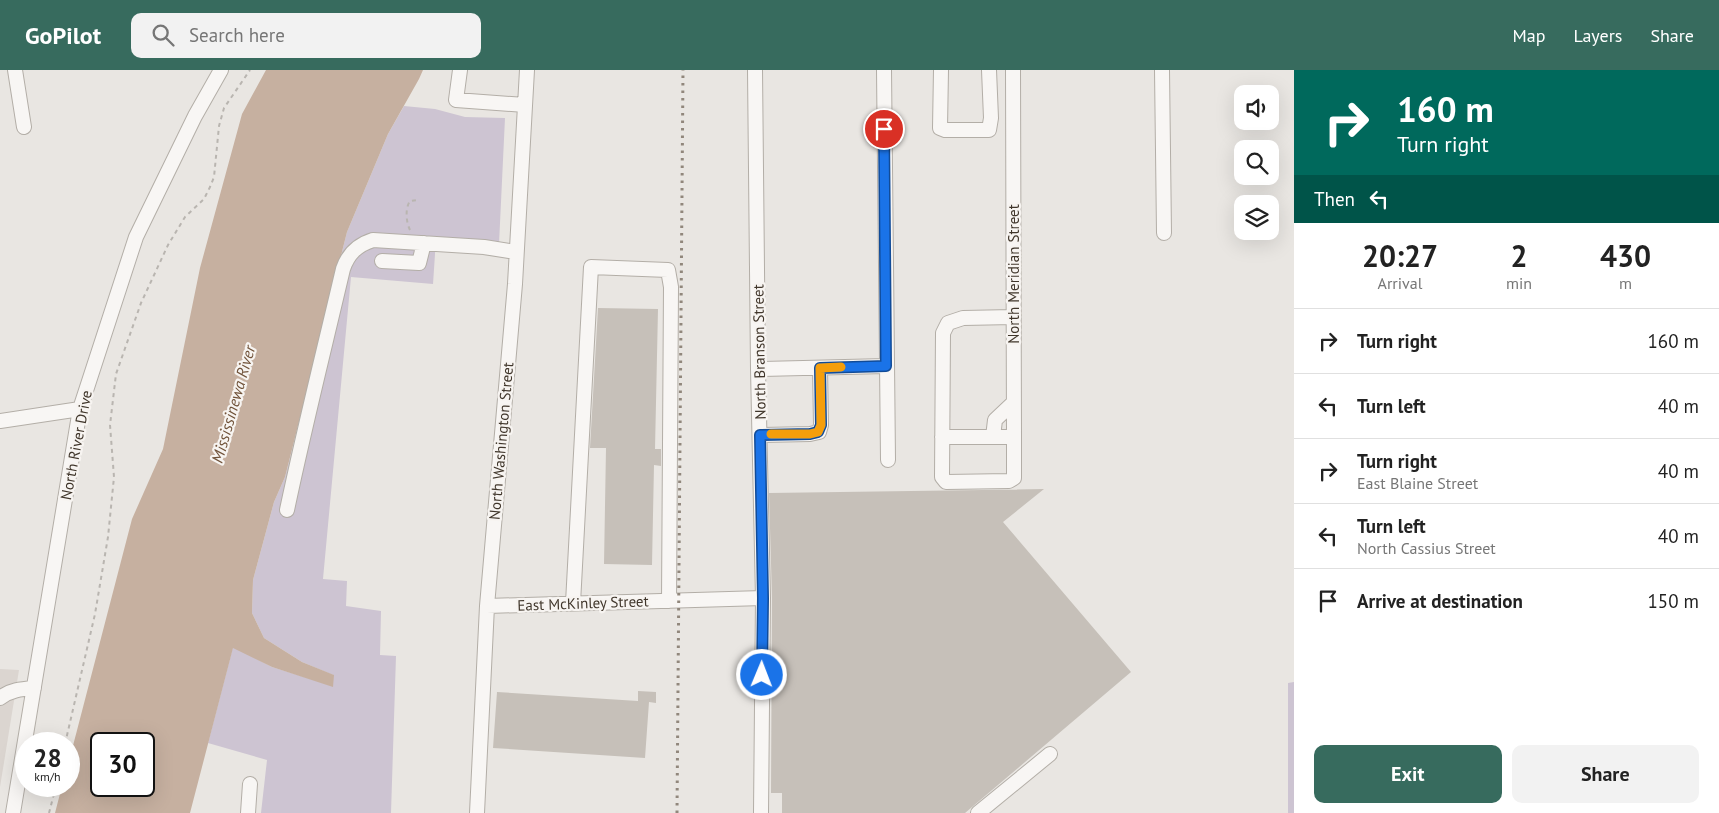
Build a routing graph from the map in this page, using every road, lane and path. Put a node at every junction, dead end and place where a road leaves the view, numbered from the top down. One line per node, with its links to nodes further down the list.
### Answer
1 (15, 70): 13 (street)
2 (221, 70): 24 (street, North River Drive)
3 (250, 70): 38 (path)
4 (460, 70): 12 (street)
5 (527, 70): 12 (street, North Washington Street)
6 (755, 70): 22 (street, North Branson Street)
7 (884, 70): 20 (street)
8 (941, 70): 9 (street)
9 (989, 70)
10 (1012, 70): 19 (street, North Meridian Street)
11 (1162, 70): 15 (street)
12 (525, 105): 17 (street, North Washington Street)
13 (24, 127)
14 (417, 200): 16 (path)
15 (1164, 233)
16 (420, 242): 17 (street); 18 (street); 31 (street)
17 (516, 252): 35 (street, North Washington Street)
18 (382, 261)
19 (1013, 318): 23 (street, North Meridian Street); 29 (street)
20 (886, 366): 21 (street); 30 (street)
21 (820, 368): 22 (street); 26 (street)
22 (758, 369): 26 (street, North Branson Street)
23 (1013, 403): 27 (street); 28 (street, North Meridian Street)
24 (80, 409): 25 (street); 36 (street, North River Drive)
25 (0, 421)
26 (760, 435): 32 (street, North Branson Street)
27 (993, 436): 28 (street); 29 (street)
28 (1014, 436): 29 (street, North Meridian Street)
29 (942, 437)
30 (888, 460)
31 (287, 510)
32 (763, 598): 33 (street, East McKinley Street); 46 (street, North Branson Street)
33 (674, 600): 34 (street, East McKinley Street); 34 (street)
34 (573, 604): 35 (street, East McKinley Street)
35 (488, 606): 45 (street, North Washington Street)
36 (34, 688): 37 (street); 42 (street, North River Drive)
37 (0, 698)
38 (68, 732)
39 (1050, 754): 47 (street)
40 (250, 784): 44 (street)
41 (54, 797): 43 (path)
42 (13, 813)
43 (50, 813)
44 (248, 813)
45 (477, 813)
46 (761, 813)
47 (978, 813)

